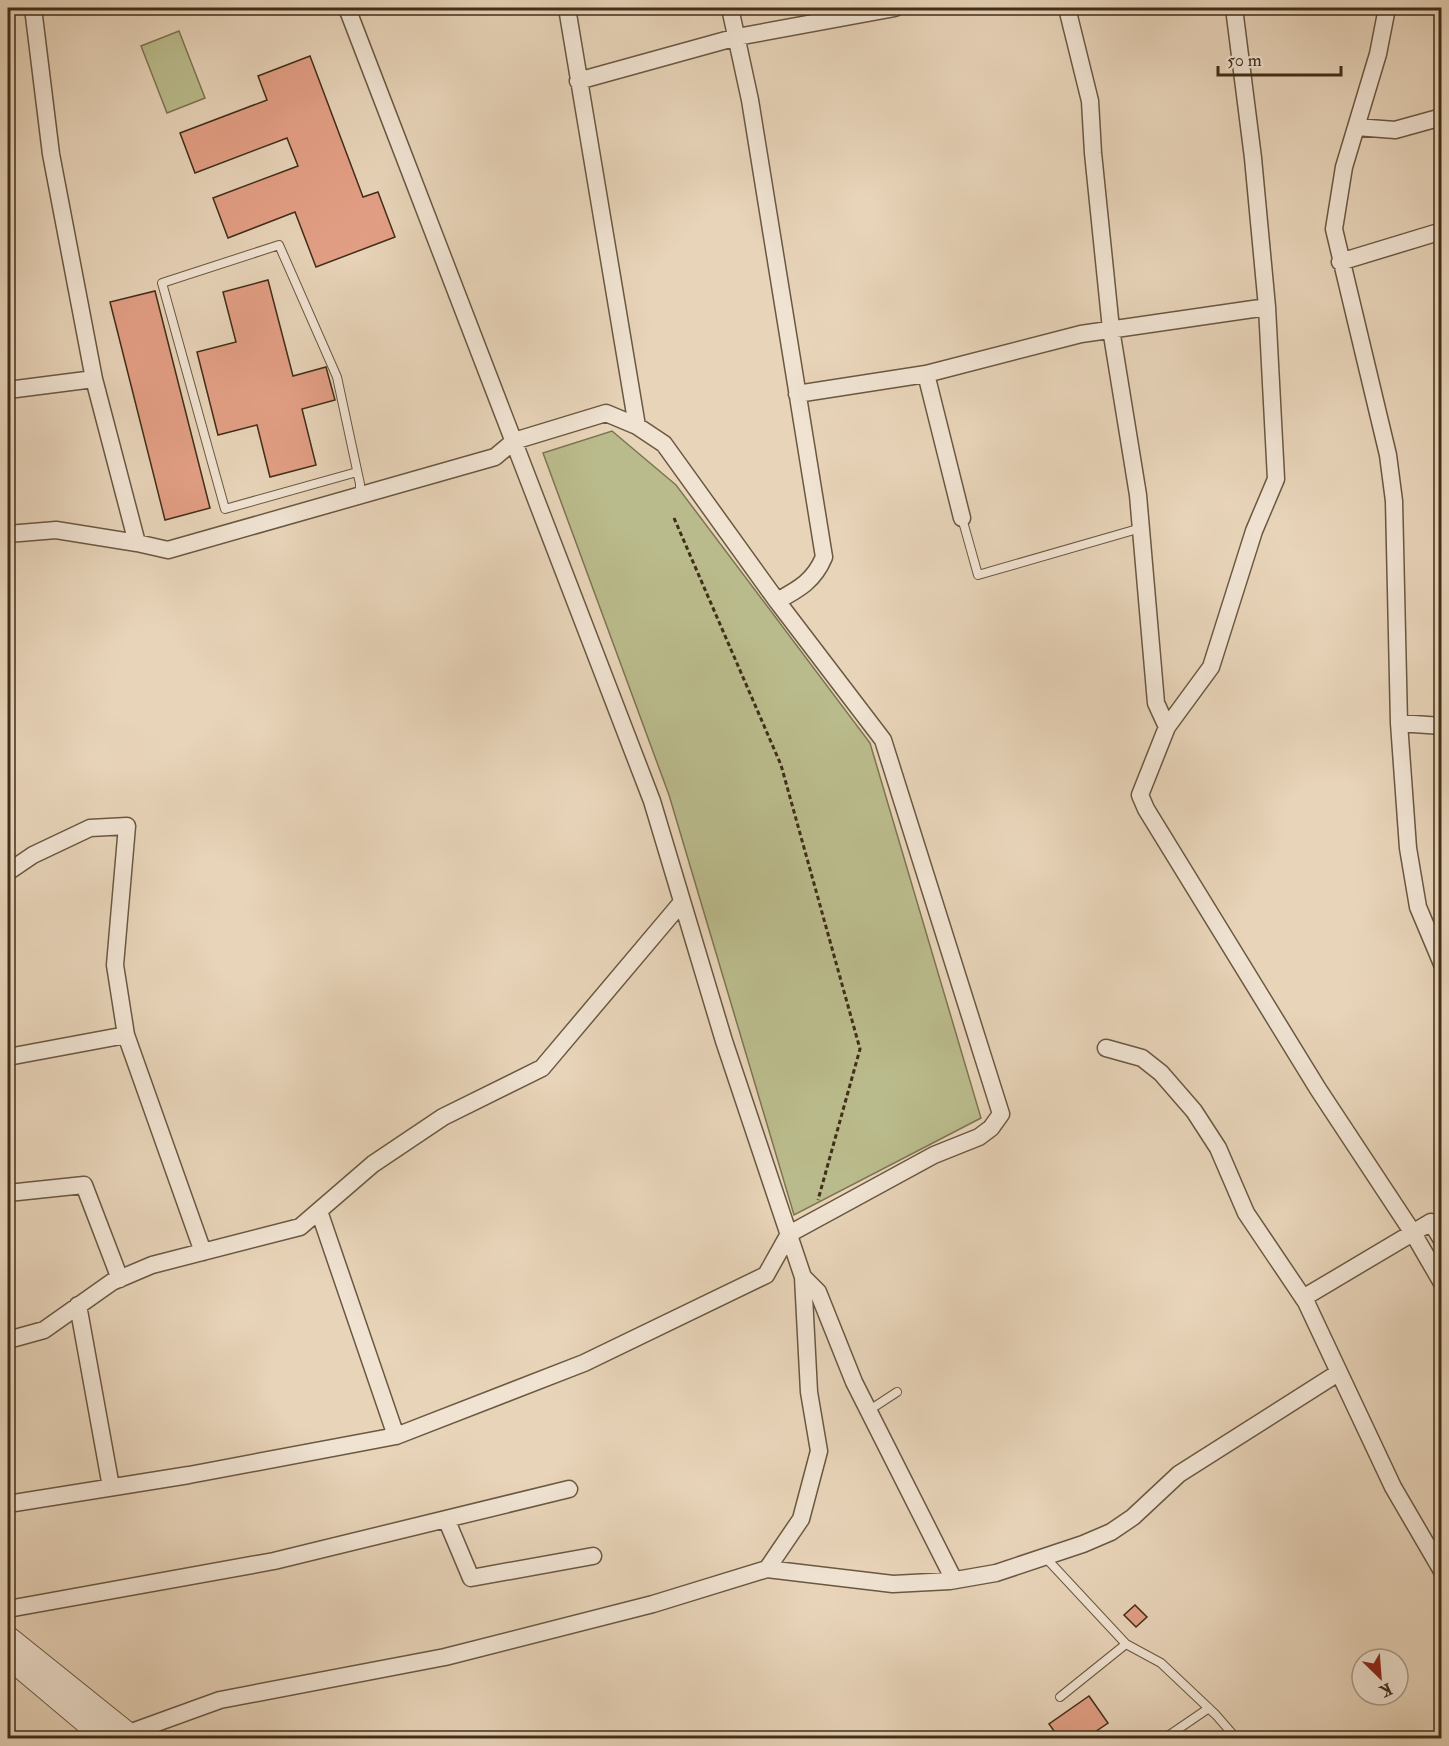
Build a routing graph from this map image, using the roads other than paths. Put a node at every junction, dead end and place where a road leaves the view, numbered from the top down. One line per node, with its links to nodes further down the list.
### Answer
1 (33, 8): 18 (street)
2 (347, 8): 22 (street)
3 (567, 8): 10 (street)
4 (730, 8): 9 (street)
5 (895, 8): 9 (street)
6 (1067, 8): 16 (street)
7 (1234, 8): 15 (street)
8 (1387, 8): 12 (street)
9 (737, 37): 10 (street); 20 (street)
10 (578, 81): 21 (street)
11 (1442, 117): 12 (street)
12 (1356, 127): 14 (street)
13 (1442, 231): 14 (street)
14 (1340, 262): 30 (street)
15 (1266, 307): 16 (street); 32 (street)
16 (1111, 330): 17 (street); 26 (street)
17 (926, 374): 20 (street); 25 (street)
18 (94, 379): 19 (street); 28 (street)
19 (8, 390)
20 (797, 394): 29 (street)
21 (637, 426): 22 (street); 29 (street)
22 (513, 441): 24 (street); 34 (street)
23 (357, 472): 23 (lane); 24 (lane)
24 (360, 495): 28 (street)
25 (962, 518): 26 (lane)
26 (1141, 528): 32 (street)
27 (8, 534): 28 (street)
28 (137, 543)
29 (777, 601): 43 (street)
30 (1399, 723): 31 (street); 35 (street)
31 (1442, 726)
32 (1167, 727): 42 (street)
33 (8, 872): 36 (street)
34 (682, 902): 40 (street); 43 (street)
35 (1442, 964)
36 (126, 1035): 38 (street); 45 (street)
37 (1106, 1048): 49 (street)
38 (8, 1057)
39 (8, 1193): 47 (street)
40 (319, 1211): 45 (street); 55 (street)
41 (1436, 1219): 42 (street); 44 (street)
42 (1413, 1233): 48 (street); 49 (street)
43 (789, 1234): 46 (street); 55 (street)
44 (1442, 1240)
45 (203, 1252): 47 (street)
46 (803, 1277): 54 (street); 62 (street)
47 (120, 1279): 50 (street)
48 (1442, 1283)
49 (1303, 1298): 52 (street)
50 (78, 1305): 51 (street); 56 (street)
51 (8, 1340)
52 (1338, 1373): 61 (street); 63 (street)
53 (897, 1392): 54 (lane)
54 (868, 1410): 64 (street)
55 (396, 1436): 56 (street)
56 (111, 1487): 58 (street)
57 (569, 1489): 59 (street)
58 (8, 1504)
59 (447, 1521): 60 (street); 65 (street)
60 (593, 1556)
61 (1045, 1557): 64 (street); 67 (lane)
62 (767, 1569): 64 (street); 71 (street)
63 (1442, 1571)
64 (954, 1580)
65 (8, 1609)
66 (8, 1636): 71 (street)
67 (1126, 1644): 69 (lane); 70 (lane)
68 (8, 1658): 72 (street)
69 (1060, 1697)
70 (1209, 1708): 73 (lane); 74 (lane)
71 (126, 1737)
72 (103, 1738)
73 (1165, 1738)
74 (1236, 1738)

